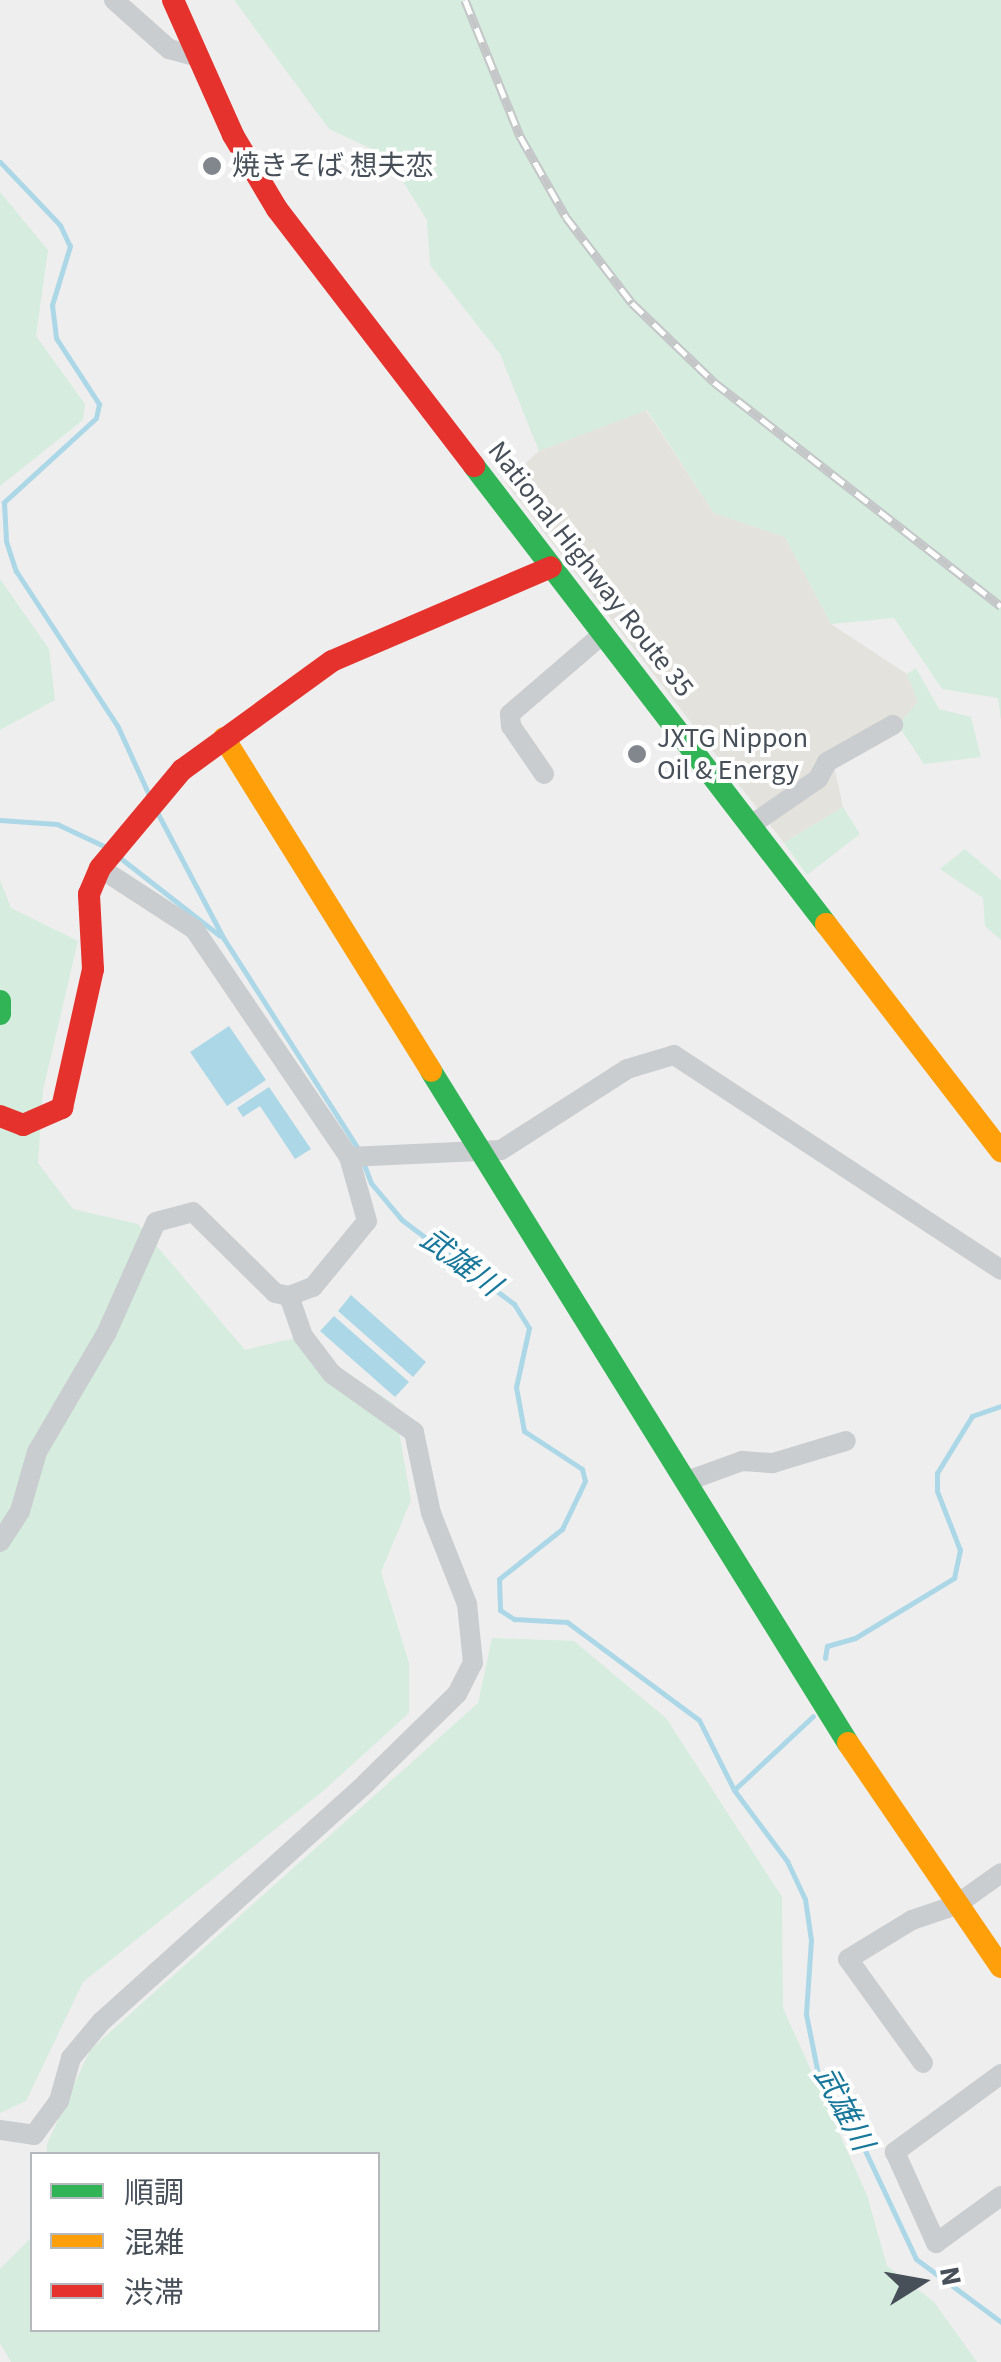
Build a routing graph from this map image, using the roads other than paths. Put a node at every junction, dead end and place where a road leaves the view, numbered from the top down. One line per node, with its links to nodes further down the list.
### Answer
1 (114, 0): 3 (street)
2 (173, 0): 3 (main road, National Highway Route 35)
3 (195, 56): 4 (main road, National Highway Route 35)
4 (551, 567): 5 (main road, National Highway Route 35); 7 (main road)
5 (602, 634): 8 (street); 9 (main road, National Highway Route 35)
6 (893, 725): 9 (street)
7 (224, 738): 10 (main road); 15 (main road)
8 (544, 774)
9 (751, 825): 14 (main road, National Highway Route 35)
10 (108, 858): 13 (main road); 16 (street)
11 (0, 1001): 12 (main road)
12 (0, 1014)
13 (0, 1116)
14 (1001, 1150)
15 (485, 1154): 16 (street); 17 (street); 20 (main road)
16 (349, 1157): 18 (street)
17 (1001, 1270)
18 (289, 1296): 21 (street); 27 (street)
19 (846, 1441): 20 (street)
20 (687, 1481): 23 (main road)
21 (0, 1542)
22 (1001, 1873): 23 (street)
23 (956, 1905): 24 (main road); 25 (street)
24 (1001, 1967)
25 (923, 2063)
26 (1001, 2074): 28 (street)
27 (0, 2130)
28 (1001, 2196)

